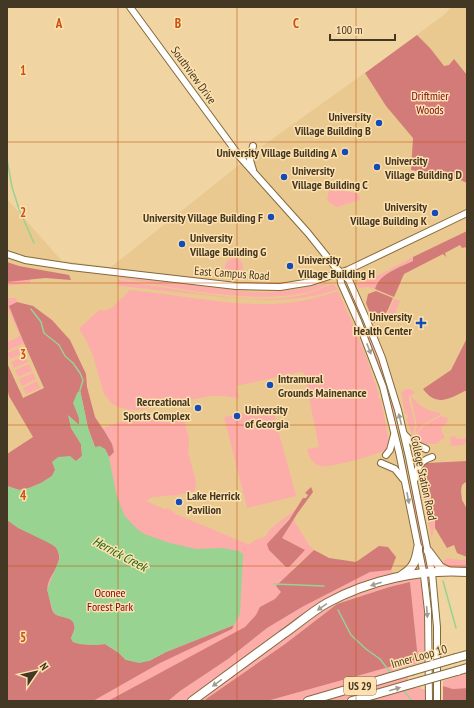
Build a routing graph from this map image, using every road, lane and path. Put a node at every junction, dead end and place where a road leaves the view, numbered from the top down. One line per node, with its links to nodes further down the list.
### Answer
1 (130, 7): 3 (main road, Southview Drive)
2 (253, 146): 4 (main road)
3 (240, 157): 4 (main road, College Station Road)
4 (254, 172): 7 (main road, College Station Road)
5 (467, 213): 7 (main road, East Campus Road)
6 (7, 254): 7 (main road, East Campus Road)
7 (340, 273): 8 (main road, College Station Road, one-way to 8); 9 (main road, College Station Road, one-way to 7)
8 (395, 434): 11 (main road); 14 (main road, College Station Road)
9 (404, 434): 10 (main road); 15 (main road, College Station Road)
10 (426, 449)
11 (386, 455)
12 (432, 457): 15 (main road)
13 (381, 463): 14 (main road)
14 (405, 481): 16 (main road, College Station Road, one-way to 16)
15 (415, 485): 17 (main road, College Station Road)
16 (418, 548): 21 (main road, College Station Road); 22 (highway)
17 (428, 551): 18 (highway); 19 (main road, College Station Road)
18 (449, 571): 19 (highway); 20 (highway)
19 (432, 572): 21 (highway); 29 (main road, College Station Road)
20 (467, 572)
21 (423, 573): 22 (highway); 28 (main road, College Station Road, one-way to 28)
22 (399, 577): 25 (highway, one-way to 25)
23 (467, 655): 26 (highway, Inner Loop 10 / US 29, bridge)
24 (467, 668): 27 (highway, US 29, one-way to 24, bridge)
25 (192, 701)
26 (308, 701)
27 (352, 701)
28 (428, 701)
29 (437, 701)

